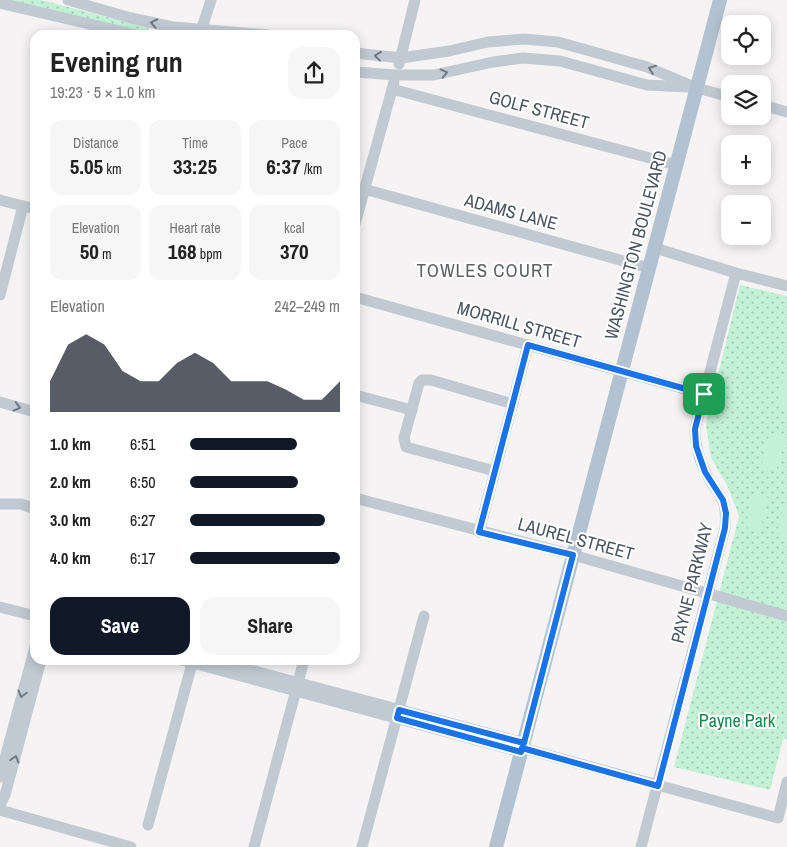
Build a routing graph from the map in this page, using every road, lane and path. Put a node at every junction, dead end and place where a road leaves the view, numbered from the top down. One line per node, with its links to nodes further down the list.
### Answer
1 (68, 0): 7 (street, one-way to 1)
2 (212, 0): 8 (street)
3 (415, 0): 10 (street)
4 (720, 0): 13 (main road, WASHINGTON BOULEVARD)
5 (0, 3): 6 (street)
6 (115, 30)
7 (190, 30)
8 (202, 30)
9 (360, 54): 10 (street, one-way to 9)
10 (401, 58): 12 (street); 13 (street, one-way to 10)
11 (360, 72): 12 (street)
12 (396, 76): 13 (street, one-way to 13); 14 (street)
13 (697, 88): 15 (street); 18 (main road, WASHINGTON BOULEVARD)
14 (392, 89): 18 (street, GOLF STREET); 19 (street)
15 (721, 95)
16 (771, 108): 17 (street)
17 (787, 112)
18 (676, 165): 24 (main road, WASHINGTON BOULEVARD)
19 (364, 189): 21 (street); 25 (street, ADAMS LANE)
20 (0, 200): 22 (street)
21 (360, 205)
22 (23, 206): 23 (street); 28 (street)
23 (30, 208)
24 (655, 248): 25 (main road, WASHINGTON BOULEVARD); 26 (street)
25 (649, 268): 31 (main road, WASHINGTON BOULEVARD)
26 (736, 273): 27 (street); 32 (street, PAYNE PARKWAY)
27 (787, 286)
28 (0, 295)
29 (360, 298): 30 (street, MORRILL STREET)
30 (528, 345): 31 (street, MORRILL STREET); 35 (street)
31 (622, 371): 32 (street, MORRILL STREET); 43 (main road, WASHINGTON BOULEVARD)
32 (704, 394): 44 (street, PAYNE PARKWAY)
33 (360, 396): 36 (street)
34 (0, 402): 37 (street, one-way to 37)
35 (513, 404): 36 (street); 38 (street)
36 (412, 410): 38 (street)
37 (30, 411)
38 (496, 471): 42 (street)
39 (360, 499): 42 (street, LAUREL STREET)
40 (0, 504): 41 (street)
41 (30, 507)
42 (479, 532): 43 (street, LAUREL STREET)
43 (573, 555): 44 (street, LAUREL STREET); 57 (main road, WASHINGTON BOULEVARD)
44 (709, 594): 48 (street, LAUREL STREET); 60 (street, PAYNE PARKWAY)
45 (0, 607): 46 (street)
46 (30, 615)
47 (424, 616): 56 (street)
48 (787, 616)
49 (30, 665): 58 (street, one-way to 58)
50 (40, 665): 61 (street, one-way to 50)
51 (188, 665): 63 (street)
52 (206, 665): 55 (street)
53 (229, 665): 55 (street)
54 (303, 665): 55 (street)
55 (297, 687): 56 (street); 65 (street)
56 (398, 714): 57 (street); 66 (street)
57 (522, 748): 60 (street); 67 (main road, WASHINGTON BOULEVARD)
58 (0, 778)
59 (787, 782): 60 (street)
60 (658, 786): 68 (street, PAYNE PARKWAY)
61 (0, 805)
62 (0, 810): 64 (street)
63 (148, 826)
64 (131, 847)
65 (254, 847)
66 (362, 847)
67 (496, 847)
68 (641, 847)

